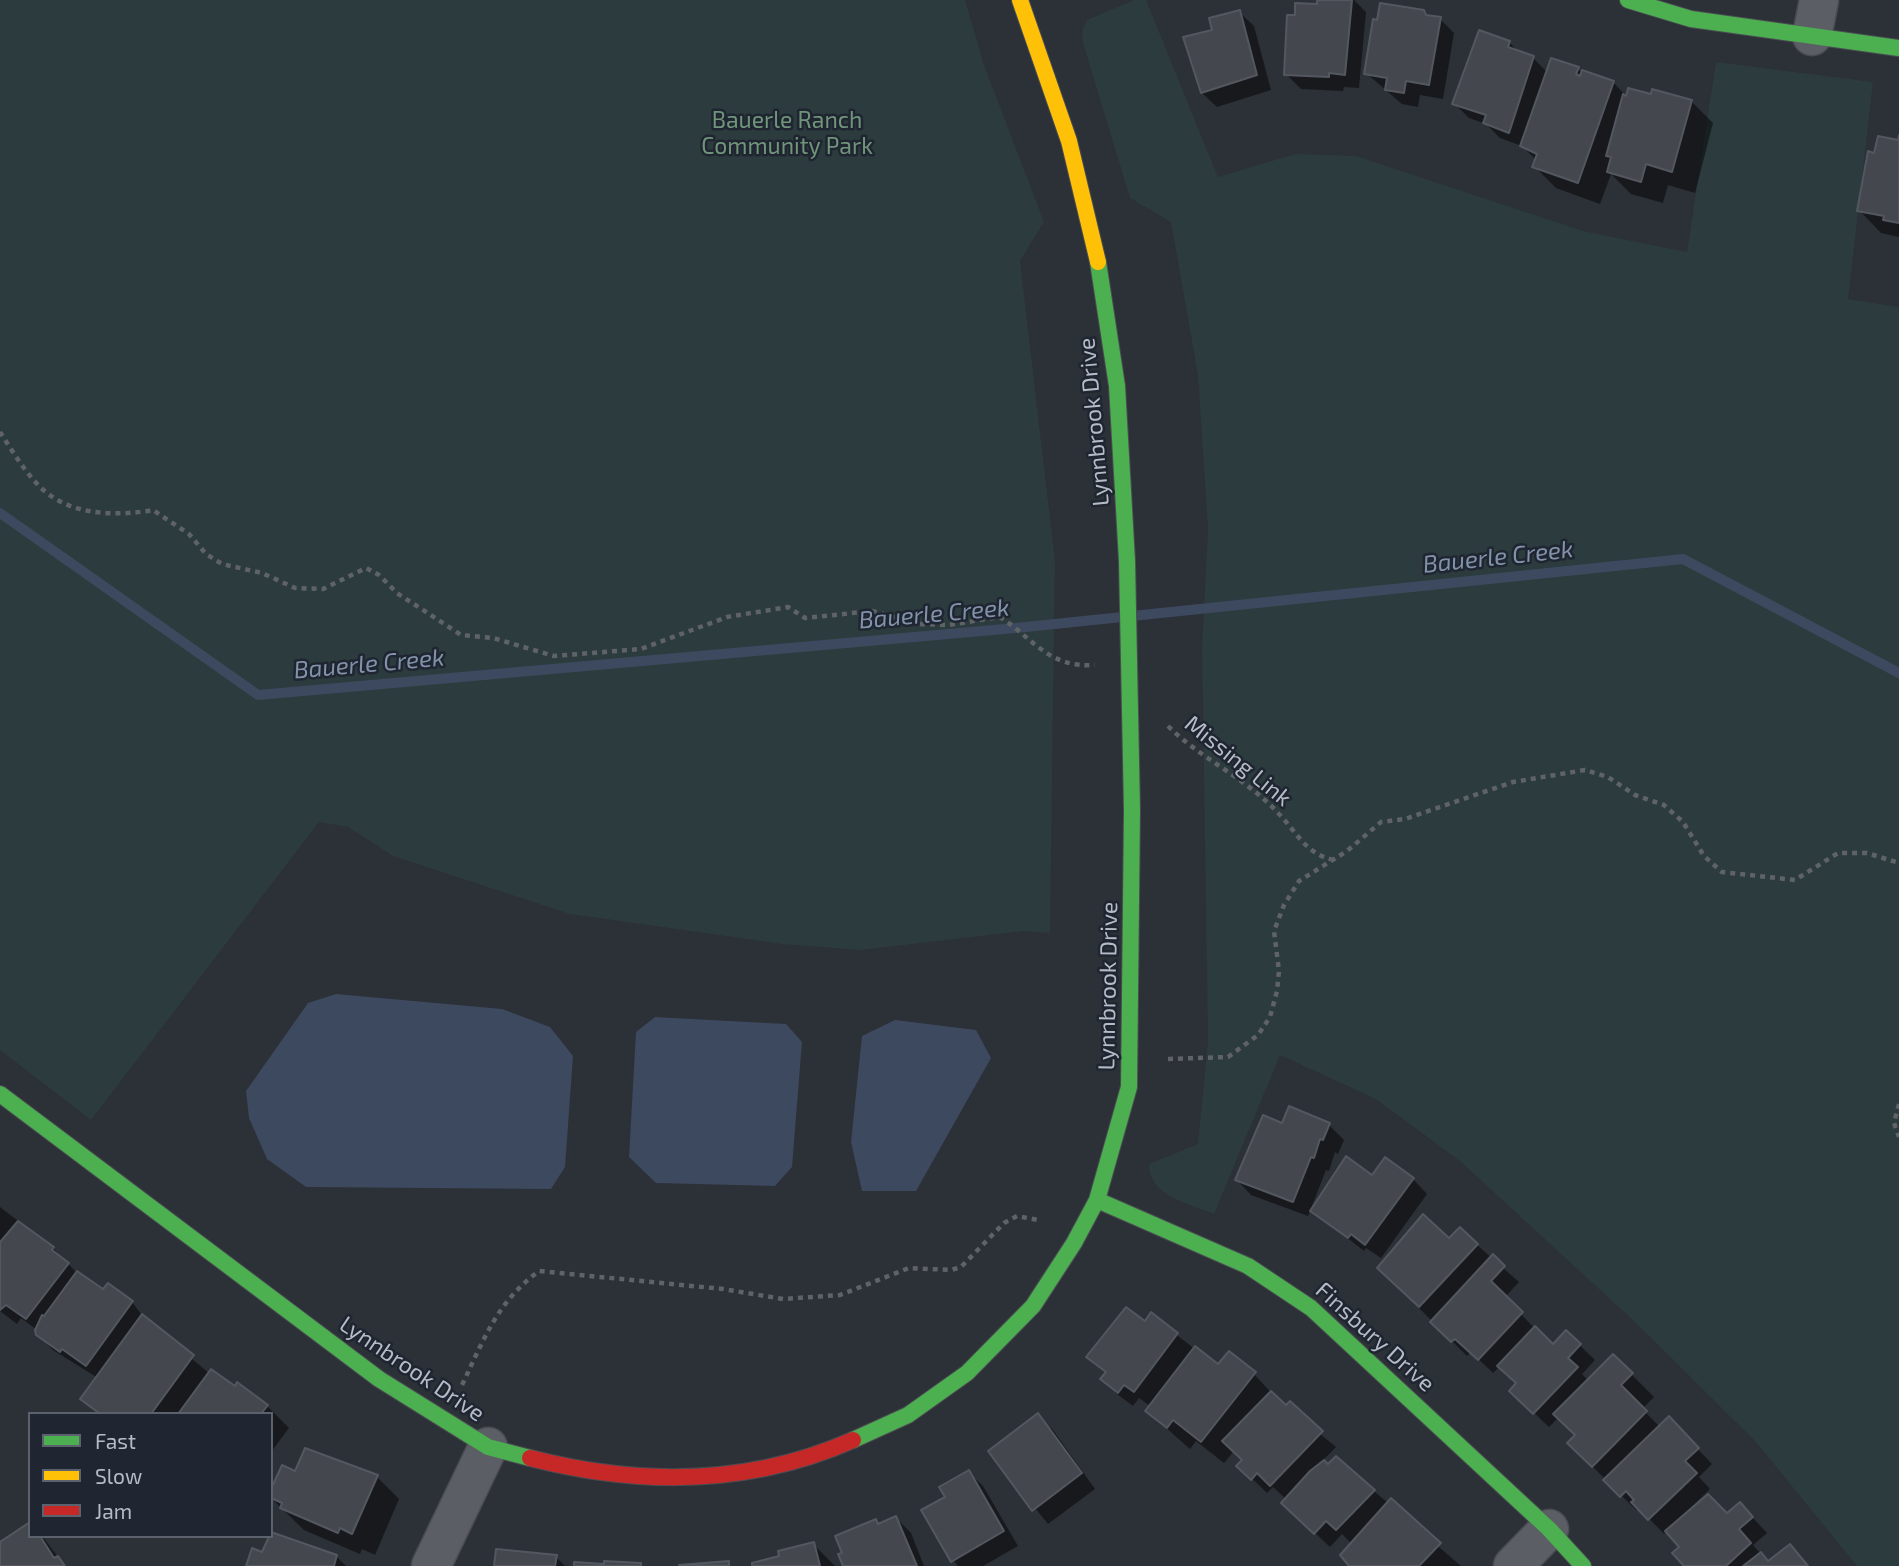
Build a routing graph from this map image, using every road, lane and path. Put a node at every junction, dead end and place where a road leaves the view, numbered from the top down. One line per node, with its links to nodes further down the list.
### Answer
1 (1020, 0): 14 (street, Lynnbrook Drive, bridge)
2 (1628, 0): 3 (street)
3 (1816, 18): 4 (street)
4 (1899, 48)
5 (0, 432): 6 (path)
6 (1104, 664)
7 (1163, 722): 8 (path, Missing Link)
8 (1334, 860): 9 (path); 10 (path)
9 (1899, 863)
10 (1168, 1059)
11 (0, 1094): 17 (street, Lynnbrook Drive)
12 (1899, 1104): 13 (path)
13 (1899, 1136)
14 (1097, 1200): 17 (street, Lynnbrook Drive); 18 (street, Finsbury Drive)
15 (1038, 1220): 16 (path)
16 (462, 1385)
17 (488, 1447): 19 (street)
18 (1549, 1529): 20 (street); 21 (street, Finsbury Drive)
19 (431, 1566)
20 (1513, 1566)
21 (1583, 1566)

